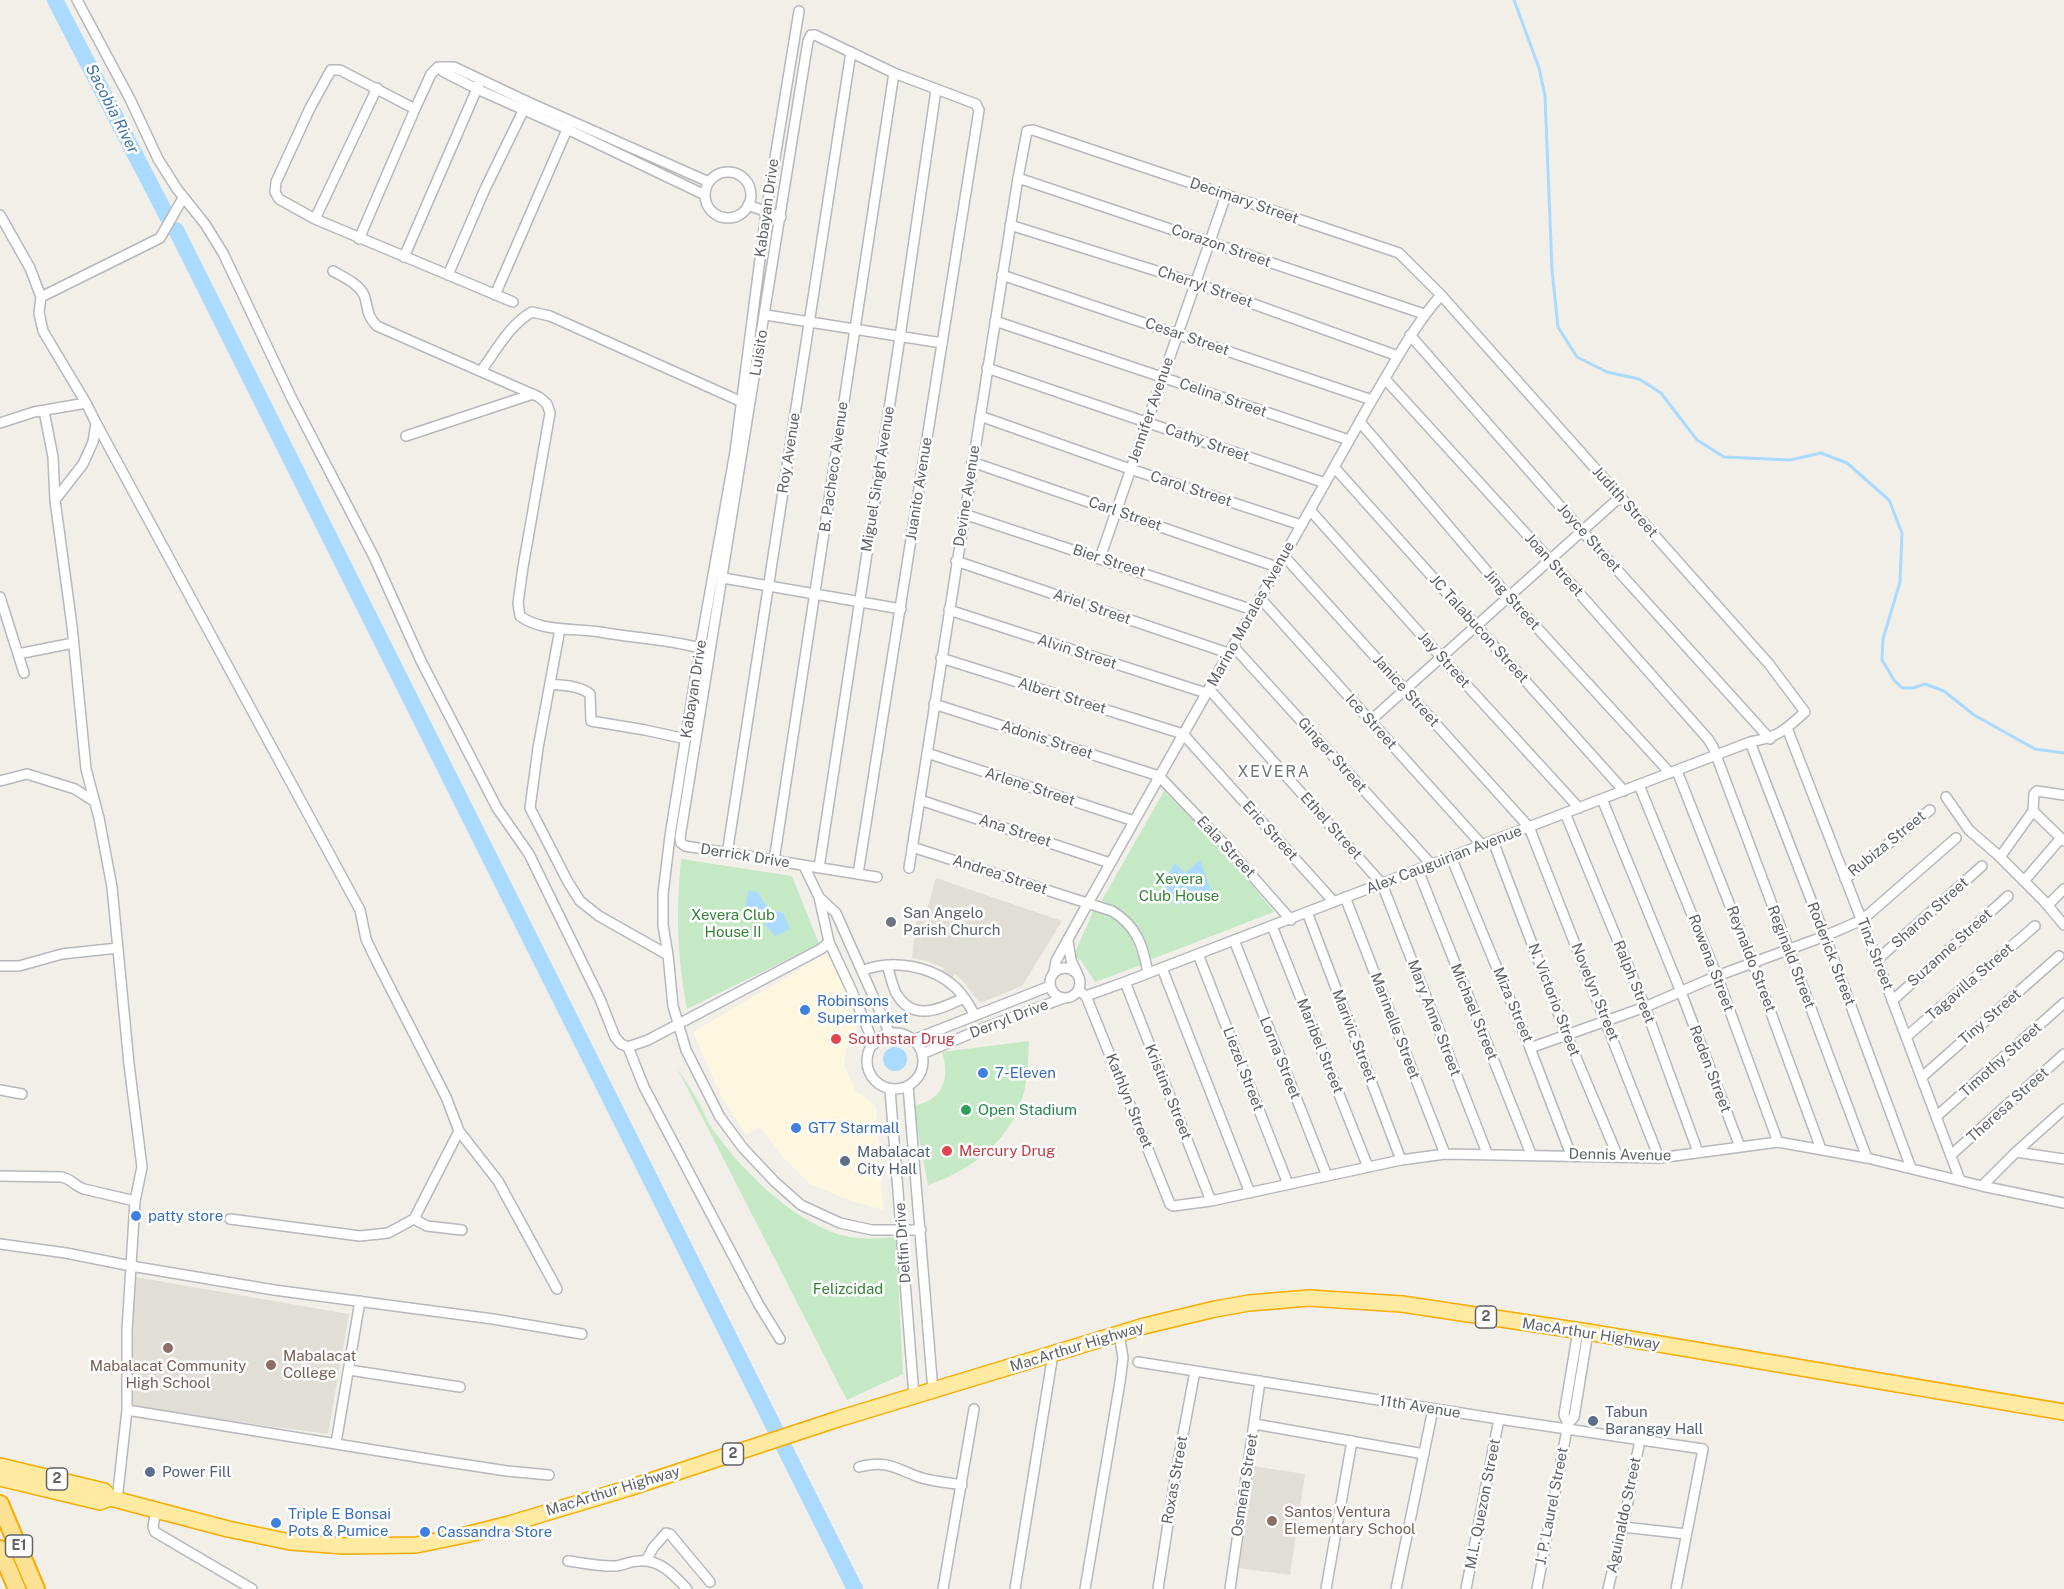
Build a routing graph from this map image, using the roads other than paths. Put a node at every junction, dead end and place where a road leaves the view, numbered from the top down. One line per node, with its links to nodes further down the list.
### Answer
1 (77, 0): 22 (street)
2 (799, 11): 24 (street, Kabayan Drive)
3 (851, 52): 5 (street, Luisito); 26 (street, Luisito); 43 (street, Roy Avenue)
4 (438, 67): 6 (street); 8 (street); 12 (street)
5 (894, 72): 9 (street, Luisito); 44 (street, B. Pacheco Avenue)
6 (481, 79): 8 (street); 11 (street)
7 (377, 88): 12 (street); 27 (street); 27 (street)
8 (477, 89): 11 (street); 31 (street)
9 (936, 90): 10 (street, Luisito); 47 (street, Miguel Singh Avenue)
10 (976, 104): 48 (street, Juanito Avenue)
11 (525, 106): 13 (street); 34 (street)
12 (415, 109): 29 (street)
13 (569, 124): 15 (street); 36 (street)
14 (1033, 130): 17 (street, Devine Avenue); 21 (street, Decimary Street)
15 (603, 140): 16 (street); 18 (street)
16 (677, 168): 18 (street); 19 (street)
17 (1018, 178): 28 (street, Devine Avenue); 30 (street, Corazon Street)
18 (672, 179): 20 (street)
19 (709, 182): 20 (street); 23 (street)
20 (705, 195): 23 (street)
21 (1226, 195): 30 (street, Jennifer Avenue); 37 (street, Decimary Street)
22 (183, 198): 38 (street); 201 (street)
23 (748, 206): 24 (street)
24 (766, 213): 26 (street); 57 (street, Kabayan Drive)
25 (0, 215): 38 (street)
26 (781, 217): 41 (street, Luisito)
27 (315, 219): 29 (street)
28 (1010, 225): 33 (street, Devine Avenue); 35 (street, Cherryl Street)
29 (359, 239): 31 (street)
30 (1210, 241): 35 (street, Jennifer Avenue); 40 (street, Corazon Street)
31 (404, 257): 34 (street)
32 (333, 271): 51 (street)
33 (1002, 275): 42 (street, Devine Avenue); 45 (street, Cesar Street)
34 (448, 276): 36 (street)
35 (1195, 283): 45 (street, Jennifer Avenue); 49 (street, Cherryl Street)
36 (495, 295): 39 (street)
37 (1441, 295): 40 (street, Marino Morales Avenue); 70 (street, Judith Street)
38 (41, 297): 56 (street)
39 (513, 302)
40 (1424, 314): 46 (street, Marino Morales Avenue)
41 (766, 315): 43 (street); 82 (street, Luisito)
42 (995, 321): 50 (street, Devine Avenue); 52 (street, Celina Street)
43 (810, 322): 44 (street); 83 (street, Roy Avenue)
44 (853, 330): 47 (street); 84 (street, B. Pacheco Avenue)
45 (1177, 334): 52 (street, Jennifer Avenue); 55 (street, Cesar Street)
46 (1410, 335): 49 (street, Marino Morales Avenue); 76 (street, Joyce Street)
47 (900, 337): 48 (street); 88 (street, Miguel Singh Avenue)
48 (942, 343): 89 (street, Juanito Avenue)
49 (1398, 356): 53 (street, Marino Morales Avenue)
50 (987, 368): 59 (street, Devine Avenue); 63 (street, Cathy Street)
51 (482, 371): 54 (street); 57 (street)
52 (1162, 377): 63 (street, Jennifer Avenue); 65 (street, Celina Street)
53 (1385, 379): 55 (street, Marino Morales Avenue); 79 (street, Joan Street)
54 (533, 394): 64 (street); 93 (street)
55 (1372, 400): 60 (street, Marino Morales Avenue)
56 (87, 402): 58 (street); 62 (street)
57 (742, 402): 95 (street, Kabayan Drive)
58 (44, 411): 61 (street); 71 (street)
59 (980, 416): 66 (street, Devine Avenue); 68 (street, Carol Street)
60 (1360, 422): 65 (street, Marino Morales Avenue); 85 (street, Jing Street)
61 (0, 423)
62 (96, 423): 71 (street); 214 (street)
63 (1147, 423): 68 (street, Jennifer Avenue); 69 (street, Cathy Street)
64 (406, 436)
65 (1349, 440): 67 (street, Marino Morales Avenue)
66 (972, 462): 73 (street, Carl Street); 74 (street, Devine Avenue)
67 (1334, 467): 69 (street, Marino Morales Avenue); 92 (street, JC Talabucon Street)
68 (1130, 469): 73 (street, Jennifer Avenue); 75 (street, Carol Street)
69 (1324, 483): 72 (street, Marino Morales Avenue)
70 (1620, 497): 76 (street); 105 (street, Judith Street)
71 (55, 500): 94 (street)
72 (1310, 510): 75 (street, Marino Morales Avenue); 98 (street, Jay Street)
73 (1116, 511): 78 (street, Jennifer Avenue); 81 (street, Carl Street)
74 (964, 514): 78 (street, Bier Street); 80 (street, Devine Avenue)
75 (1301, 525): 77 (street, Marino Morales Avenue)
76 (1582, 531): 79 (street); 110 (street, Joyce Street)
77 (1284, 556): 81 (street, Marino Morales Avenue); 102 (street, Janice Street)
78 (1100, 558): 91 (street, Bier Street)
79 (1550, 560): 85 (street); 113 (street, Joan Street)
80 (956, 561): 90 (street, Devine Avenue); 96 (street, Ariel Street)
81 (1277, 567): 87 (street, Marino Morales Avenue)
82 (723, 578): 83 (street); 134 (street, Luisito)
83 (768, 587): 84 (street); 136 (street, Roy Avenue)
84 (816, 594): 88 (street); 139 (street, B. Pacheco Avenue)
85 (1508, 596): 92 (street); 114 (street, Jing Street)
86 (0, 597): 97 (street)
87 (1260, 598): 91 (street, Marino Morales Avenue); 106 (street, Ice Street)
88 (859, 603): 89 (street); 144 (street, Miguel Singh Avenue)
89 (901, 609): 147 (street, Juanito Avenue)
90 (949, 610): 99 (street, Devine Avenue); 103 (street, Alvin Street)
91 (1253, 610): 96 (street, Marino Morales Avenue)
92 (1476, 626): 98 (street); 118 (street, JC Talabucon Street)
93 (560, 629): 95 (street); 101 (street)
94 (73, 643): 97 (street); 123 (street)
95 (700, 648): 109 (street, Kabayan Drive)
96 (1231, 650): 103 (street, Marino Morales Avenue); 141 (street, Ginger Street)
97 (18, 654): 100 (street)
98 (1441, 657): 102 (street); 124 (street, Jay Street)
99 (941, 658): 104 (street, Devine Avenue); 108 (street, Albert Street)
100 (24, 673)
101 (550, 684): 109 (street); 172 (street)
102 (1405, 689): 106 (street); 129 (street, Janice Street)
103 (1207, 691): 108 (street, Marino Morales Avenue); 151 (street, Ethel Street)
104 (934, 704): 112 (street, Devine Avenue); 115 (street, Adonis Street)
105 (1805, 712): 107 (street, Alex Cauguirian Avenue)
106 (1370, 720): 133 (street, Ice Street)
107 (1787, 728): 110 (street, Alex Cauguirian Avenue); 149 (street, Tinz Street)
108 (1183, 734): 115 (street, Marino Morales Avenue); 156 (street, Eric Street)
109 (686, 739): 172 (street, Kabayan Drive)
110 (1770, 739): 111 (street, Alex Cauguirian Avenue)
111 (1750, 742): 113 (street, Alex Cauguirian Avenue); 165 (street, Roderick Street)
112 (927, 753): 122 (street, Devine Avenue); 128 (street, Arlene Street)
113 (1715, 756): 114 (street, Alex Cauguirian Avenue); 170 (street, Reginald Street)
114 (1674, 772): 117 (street, Alex Cauguirian Avenue); 175 (street, Reynaldo Street)
115 (1159, 776): 128 (street, Marino Morales Avenue); 160 (street, Eala Street)
116 (0, 781): 123 (street)
117 (1639, 785): 118 (street, Alex Cauguirian Avenue); 183 (street, Rowena Street)
118 (1624, 791): 121 (street, Alex Cauguirian Avenue)
119 (2064, 795): 126 (street)
120 (1946, 797): 138 (street)
121 (1602, 799): 124 (street, Alex Cauguirian Avenue); 186 (street, Reden Street)
122 (920, 800): 135 (street, Devine Avenue); 140 (street, Ana Street)
123 (95, 802): 169 (street)
124 (1579, 808): 127 (street, Alex Cauguirian Avenue)
125 (1930, 810): 149 (street, Rubiza Street)
126 (2033, 811): 131 (street); 138 (street)
127 (1565, 813): 129 (street, Alex Cauguirian Avenue); 192 (street, Ralph Street)
128 (1134, 821): 140 (street, Marino Morales Avenue)
129 (1529, 827): 132 (street, Alex Cauguirian Avenue); 194 (street, Novelyn Street)
130 (1956, 838): 161 (street)
131 (2062, 840): 150 (street)
132 (1493, 841): 133 (street, Alex Cauguirian Avenue); 197 (street, N. Victorio Street)
133 (1482, 845): 137 (street, Alex Cauguirian Avenue)
134 (685, 846): 136 (street, Derrick Drive)
135 (912, 847): 145 (street, Devine Avenue); 157 (street, Andrea Street)
136 (727, 854): 139 (street, Derrick Drive)
137 (1451, 857): 141 (street, Alex Cauguirian Avenue); 202 (street, Miza Street)
138 (2000, 857): 150 (street)
139 (774, 861): 142 (street, Derrick Drive)
140 (1110, 862): 157 (street, Marino Morales Avenue)
141 (1431, 864): 146 (street, Alex Cauguirian Avenue)
142 (804, 866): 144 (street, Derrick Drive); 154 (street, Derrick Drive)
143 (1982, 866): 174 (street, Sharon Street)
144 (819, 868): 147 (street, Derrick Drive)
145 (909, 868)
146 (1418, 870): 151 (street, Alex Cauguirian Avenue); 222 (street, Michael Street)
147 (858, 874): 148 (street, Derrick Drive)
148 (877, 877)
149 (1845, 879): 161 (street, Tinz Street)
150 (2024, 881): 158 (street)
151 (1382, 884): 155 (street, Alex Cauguirian Avenue); 220 (street, Mary Anne Street)
152 (2064, 889): 158 (street)
153 (2008, 896): 190 (street, Suzanne Street)
154 (819, 897): 168 (street, Derrick Drive); 179 (street, Derrick Drive)
155 (1345, 897): 156 (street, Alex Cauguirian Avenue); 221 (street, Marinelle Street)
156 (1334, 902): 159 (street, Alex Cauguirian Avenue)
157 (1088, 903): 166 (street, Marino Morales Avenue); 182 (street, Andrea Street)
158 (2048, 905): 162 (street)
159 (1307, 912): 160 (street, Alex Cauguirian Avenue); 228 (street, Marivic Street)
160 (1291, 920): 163 (street, Alex Cauguirian Avenue)
161 (1862, 920): 165 (street); 174 (street, Tinz Street)
162 (2064, 925)
163 (1272, 926): 167 (street, Alex Cauguirian Avenue); 230 (street, Maribel Street)
164 (2035, 926): 198 (street, Tagavilla Street)
165 (1825, 936): 170 (street); 231 (street, Roderick Street)
166 (1068, 938): 180 (street, Marino Morales Avenue); 181 (street)
167 (1234, 940): 171 (street, Alex Cauguirian Avenue); 233 (street, Lorna Street)
168 (829, 942): 195 (street); 200 (street, Derrick Drive)
169 (118, 948): 177 (street); 238 (street)
170 (1788, 950): 175 (street); 227 (street, Reginald Street)
171 (1198, 954): 178 (street, Alex Cauguirian Avenue); 235 (street, Liezel Street)
172 (668, 955): 195 (street, Kabayan Drive)
173 (2059, 956): 205 (street, Tiny Street)
174 (1877, 960): 190 (street, Tinz Street)
175 (1753, 964): 183 (street); 217 (street, Reynaldo Street)
176 (887, 965): 179 (street); 188 (street); 188 (street)
177 (0, 966)
178 (1162, 968): 182 (street, Alex Cauguirian Avenue); 237 (street)
179 (862, 971): 196 (street, Derrick Drive)
180 (1054, 972): 181 (street); 185 (street)
181 (1077, 973): 187 (street)
182 (1148, 973): 184 (street, Alex Cauguirian Avenue)
183 (1717, 975): 186 (street); 215 (street, Rowena Street)
184 (1125, 982): 187 (street, Alex Cauguirian Avenue); 239 (street, Kristine Street)
185 (1050, 986): 189 (street); 193 (street, Derryl Drive)
186 (1681, 992): 192 (street); 216 (street, Reden Street)
187 (1082, 993): 189 (street); 241 (street, Kathlyn Street)
188 (964, 998): 193 (street)
189 (1064, 998): 203 (street, Derryl Drive)
190 (1892, 1000): 198 (street, Tinz Street)
191 (2064, 1003): 211 (street, Timothy Street)
192 (1645, 1007): 194 (street); 218 (street, Ralph Street)
193 (975, 1016): 199 (street, Derryl Drive)
194 (1606, 1020): 197 (street); 226 (street, Novelyn Street)
195 (679, 1026): 201 (street); 246 (street, Kabayan Drive)
196 (890, 1034): 199 (street); 200 (street)
197 (1567, 1036): 202 (street); 225 (street, N. Victorio Street)
198 (1906, 1037): 205 (street, Tinz Street)
199 (913, 1040): 203 (street)
200 (874, 1044): 207 (street)
201 (628, 1047): 254 (street)
202 (1530, 1048): 223 (street, Miza Street)
203 (922, 1054): 206 (street)
204 (2064, 1054): 224 (street, Theresa Street)
205 (1922, 1077): 211 (street, Tinz Street)
206 (908, 1086): 207 (street); 245 (street, Delfin Drive)
207 (890, 1089): 246 (street, Delfin Drive)
208 (0, 1090): 209 (street)
209 (22, 1094)
210 (2064, 1109): 212 (street)
211 (1937, 1116): 224 (street, Tinz Street)
212 (2052, 1120): 213 (street); 219 (street)
213 (2064, 1122)
214 (459, 1131): 243 (street); 249 (street)
215 (1778, 1142): 216 (street, Dennis Avenue); 217 (street, Dennis Avenue)
216 (1740, 1147): 218 (street, Dennis Avenue)
217 (1821, 1149): 227 (street, Dennis Avenue)
218 (1698, 1152): 226 (street, Dennis Avenue)
219 (2016, 1152): 229 (street); 236 (street)
220 (1487, 1153): 221 (street, Dennis Avenue); 222 (street, Dennis Avenue)
221 (1445, 1154): 228 (street, Dennis Avenue)
222 (1531, 1154): 223 (street, Dennis Avenue)
223 (1571, 1155): 225 (street, Dennis Avenue)
224 (1951, 1155): 234 (street, Tinz Street)
225 (1617, 1157): 226 (street, Dennis Avenue)
226 (1659, 1158)
227 (1867, 1158): 231 (street, Dennis Avenue)
228 (1401, 1160): 230 (street, Dennis Avenue)
229 (2064, 1160)
230 (1368, 1167): 233 (street, Dennis Avenue)
231 (1911, 1168): 234 (street, Dennis Avenue)
232 (0, 1176): 238 (street)
233 (1327, 1176): 235 (street, Dennis Avenue)
234 (1960, 1180): 236 (street, Dennis Avenue)
235 (1288, 1185): 237 (street, Dennis Avenue)
236 (1982, 1186): 240 (street, Dennis Avenue)
237 (1250, 1193): 239 (street, Dennis Avenue)
238 (135, 1201): 248 (street)
239 (1211, 1201): 241 (street, Dennis Avenue)
240 (2064, 1203)
241 (1173, 1206)
242 (230, 1219): 243 (street)
243 (414, 1219): 244 (street)
244 (462, 1230)
245 (921, 1230): 246 (street, Kabayan Drive); 261 (street, Delfin Drive)
246 (902, 1231): 262 (street, Delfin Drive)
247 (0, 1244): 248 (street)
248 (131, 1266): 250 (street); 265 (street)
249 (557, 1289)
250 (360, 1301): 253 (street); 257 (street)
251 (1583, 1332): 252 (highway, MacArthur Highway / 2); 266 (highway, MacArthur Highway / 2); 269 (street, J. P. Laurel Street)
252 (1119, 1333): 255 (highway, MacArthur Highway / 2); 294 (street)
253 (582, 1334)
254 (780, 1339)
255 (1053, 1354): 261 (highway, MacArthur Highway / 2); 293 (street)
256 (1138, 1362): 258 (street, 11th Avenue)
257 (349, 1370): 260 (street); 272 (street)
258 (1195, 1371): 259 (street, 11th Avenue); 295 (street, Roxas Street)
259 (1260, 1381): 264 (street, 11th Avenue); 268 (street, Osmeña Street)
260 (460, 1387)
261 (933, 1391): 262 (highway, MacArthur Highway / 2)
262 (914, 1396): 281 (highway, MacArthur Highway / 2)
263 (974, 1409): 278 (street)
264 (1433, 1409): 267 (street, 11th Avenue); 273 (street)
265 (127, 1410): 272 (street); 279 (street)
266 (2064, 1412)
267 (1499, 1419): 269 (street, 11th Avenue); 299 (street, M.L. Quezon Street)
268 (1255, 1424): 271 (street); 296 (street, Osmeña Street)
269 (1568, 1427): 270 (street, 11th Avenue); 300 (street, J. P. Laurel Street)
270 (1640, 1440): 282 (street, Aguinaldo Street); 283 (street, 11th Avenue)
271 (1352, 1441): 273 (street); 297 (street)
272 (336, 1443): 276 (street)
273 (1424, 1454): 298 (street)
274 (0, 1466): 279 (highway, MacArthur Highway / 2)
275 (859, 1467): 278 (street)
276 (549, 1475)
277 (0, 1478): 279 (highway, MacArthur Highway / 2)
278 (962, 1485): 292 (street)
279 (113, 1499): 281 (highway, MacArthur Highway / 2)
280 (0, 1504): 289 (highway, E1)
281 (156, 1510): 290 (street)
282 (1623, 1527): 283 (street); 301 (street, Aguinaldo Street)
283 (1686, 1534): 302 (street)
284 (0, 1549): 288 (highway, E1)
285 (646, 1560): 286 (street); 287 (street); 291 (street)
286 (568, 1561)
287 (710, 1582)
288 (17, 1589)
289 (36, 1589)
290 (252, 1589)
291 (687, 1589)
292 (943, 1589)
293 (1015, 1589)
294 (1085, 1589)
295 (1158, 1589)
296 (1230, 1589)
297 (1326, 1589)
298 (1396, 1589)
299 (1466, 1589)
300 (1537, 1589)
301 (1608, 1589)
302 (1677, 1589)

